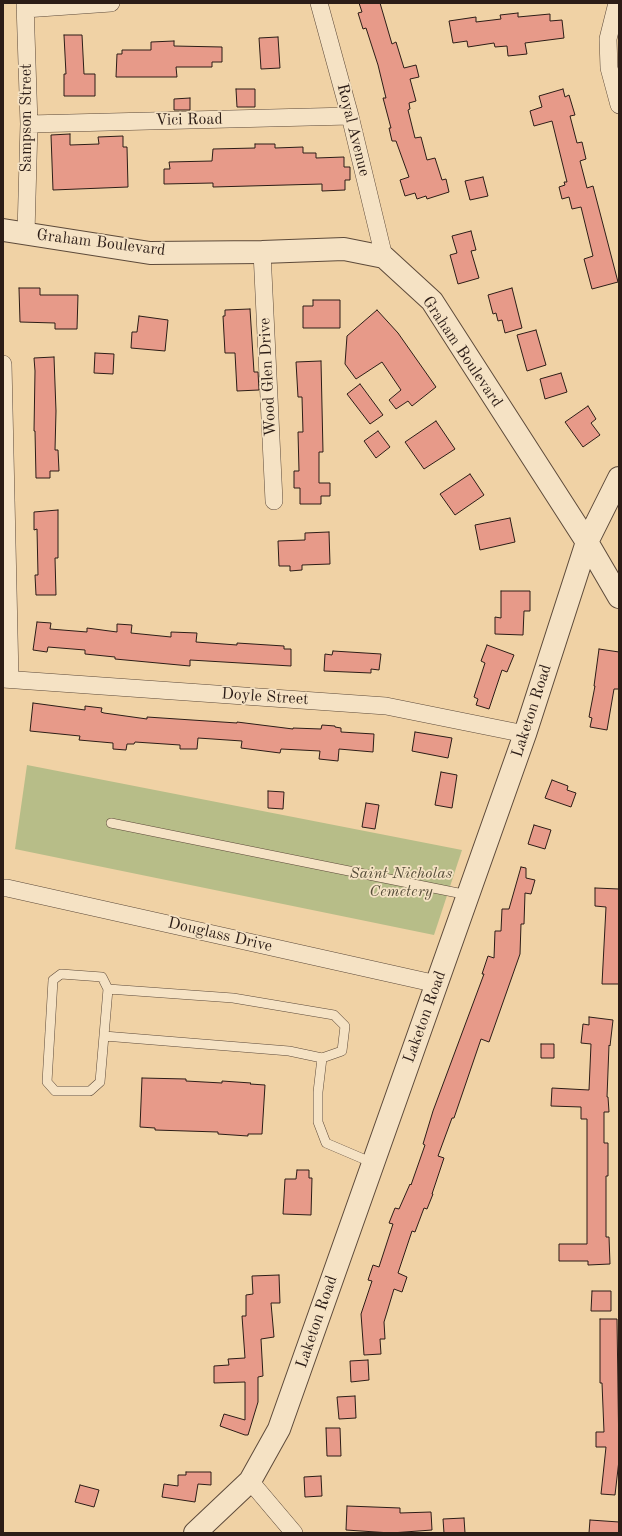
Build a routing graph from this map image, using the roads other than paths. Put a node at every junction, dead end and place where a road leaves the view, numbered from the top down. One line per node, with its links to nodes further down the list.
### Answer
1 (111, 3): 4 (street)
2 (319, 3): 6 (street, Royal Avenue)
3 (617, 3): 5 (street)
4 (25, 6): 7 (street, Sampson Street)
5 (619, 105)
6 (350, 116): 7 (street, Vici Road); 11 (street, Royal Avenue)
7 (29, 124): 9 (street, Sampson Street)
8 (3, 230): 9 (street, Graham Boulevard)
9 (26, 233): 10 (street, Graham Boulevard)
10 (262, 252): 11 (street, Graham Boulevard); 14 (street, Wood Glen Drive)
11 (384, 257): 15 (street, Graham Boulevard)
12 (3, 364): 17 (street)
13 (619, 478): 15 (street, Laketon Road)
14 (274, 501)
15 (587, 542): 16 (street, Graham Boulevard); 18 (street, Laketon Road)
16 (619, 597)
17 (6, 679): 18 (street, Doyle Street)
18 (524, 734): 21 (street, Laketon Road)
19 (111, 823): 21 (lane)
20 (3, 888): 22 (street, Douglass Drive)
21 (468, 895): 22 (street, Laketon Road)
22 (437, 984): 26 (street, Laketon Road)
23 (108, 989): 24 (lane); 24 (lane); 25 (lane)
24 (104, 1036): 25 (lane)
25 (322, 1058): 26 (lane)
26 (373, 1163): 27 (street, Laketon Road)
27 (250, 1481): 28 (street, Laketon Road); 29 (street)
28 (195, 1533)
29 (294, 1533)

